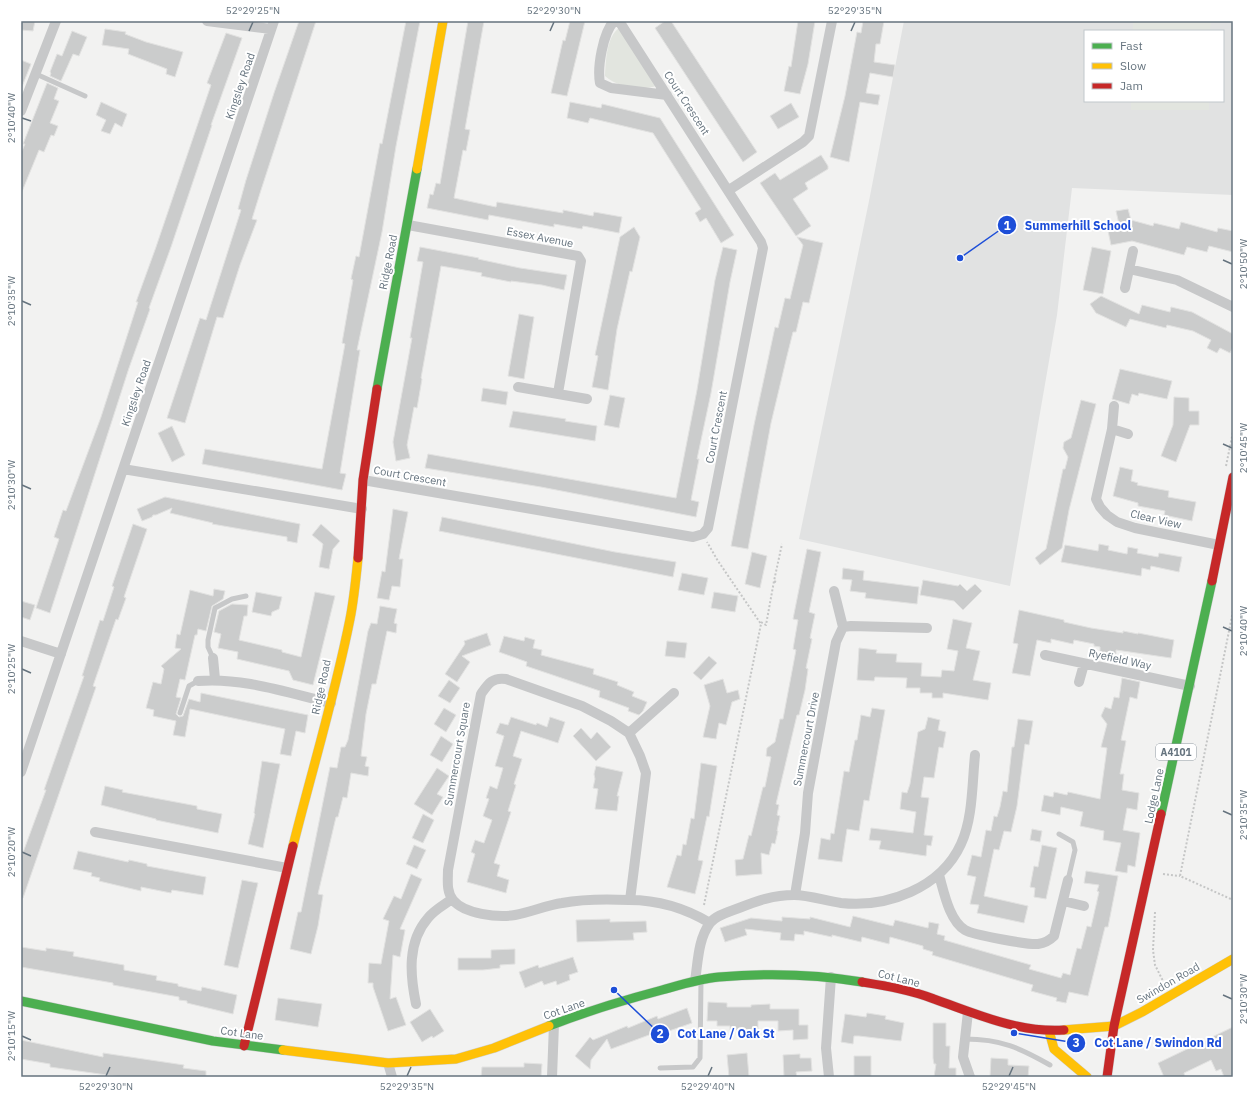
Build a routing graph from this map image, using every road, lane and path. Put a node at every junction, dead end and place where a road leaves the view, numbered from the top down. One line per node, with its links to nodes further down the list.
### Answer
1 (56, 21): 8 (street)
2 (207, 21): 7 (street)
3 (443, 21): 13 (street, Ridge Road)
4 (614, 21): 9 (street)
5 (619, 21): 9 (street, Court Crescent)
6 (832, 21): 12 (street)
7 (273, 25): 24 (street, Kingsley Road)
8 (36, 74): 10 (lane); 11 (street)
9 (667, 95): 12 (street, Court Crescent)
10 (85, 96)
11 (21, 111)
12 (729, 190): 28 (street, Court Crescent)
13 (408, 225): 19 (street, Essex Avenue); 26 (street, Ridge Road)
14 (1133, 251): 15 (street)
15 (1129, 269): 16 (street); 17 (street)
16 (1125, 288)
17 (1233, 308)
18 (518, 387): 19 (street)
19 (558, 394): 20 (street)
20 (587, 399)
21 (1114, 406): 22 (street, Clear View)
22 (1112, 429): 23 (street); 30 (street, Clear View)
23 (1128, 434)
24 (123, 469): 27 (street); 38 (street, Kingsley Road)
25 (1233, 477): 30 (street, Lodge Lane / A4101)
26 (363, 480): 27 (street, Ridge Road); 28 (street, Court Crescent)
27 (362, 509): 47 (street, Ridge Road)
28 (703, 534): 34 (path)
29 (782, 544): 34 (path)
30 (1219, 545): 45 (street, Lodge Lane / A4101)
31 (834, 591): 35 (street)
32 (246, 596): 40 (lane)
33 (1233, 611): 57 (path)
34 (760, 622): 64 (path)
35 (843, 628): 36 (street); 59 (street, Summercourt Drive)
36 (927, 628)
37 (21, 641): 38 (street)
38 (61, 654): 51 (street, Kingsley Road)
39 (1045, 655): 41 (street, Ryefield Way)
40 (213, 658): 42 (street)
41 (1084, 664): 44 (street); 45 (street, Ryefield Way)
42 (215, 679): 43 (street); 47 (street)
43 (198, 681): 48 (lane)
44 (1079, 682)
45 (1190, 686): 74 (street, Lodge Lane / A4101)
46 (674, 693): 49 (street)
47 (331, 703): 54 (street, Ridge Road)
48 (180, 713)
49 (629, 733): 60 (street, Summercourt Square); 61 (street)
50 (975, 755): 56 (street)
51 (21, 772)
52 (95, 832): 54 (street)
53 (1059, 834): 58 (lane)
54 (287, 868): 77 (street, Ridge Road)
55 (1163, 874): 57 (path)
56 (939, 875): 59 (street); 63 (street)
57 (1180, 876): 62 (path)
58 (1068, 880): 63 (street)
59 (795, 895): 66 (street)
60 (452, 899): 61 (street); 71 (street)
61 (630, 900): 66 (street)
62 (1233, 900)
63 (1063, 901): 65 (street)
64 (704, 905)
65 (1084, 906)
66 (710, 923): 69 (street)
67 (1233, 959): 74 (street, Swindon Road)
68 (831, 977): 69 (street, Cot Lane); 72 (street, Cot Lane); 83 (street)
69 (698, 981): 73 (street, Cot Lane); 80 (lane)
70 (21, 1000): 77 (street, Cot Lane)
71 (416, 1004)
72 (968, 1012): 75 (street, Cot Lane); 76 (street)
73 (554, 1024): 78 (street, Cot Lane); 82 (street)
74 (1114, 1026): 75 (street, Cot Lane); 86 (street, A4101)
75 (1049, 1031): 85 (street)
76 (965, 1039): 79 (lane); 84 (street)
77 (244, 1046): 78 (street, Cot Lane)
78 (388, 1063): 81 (street)
79 (1050, 1065)
80 (660, 1068)
81 (392, 1077)
82 (552, 1077)
83 (829, 1077)
84 (970, 1077)
85 (1087, 1077)
86 (1107, 1077)

